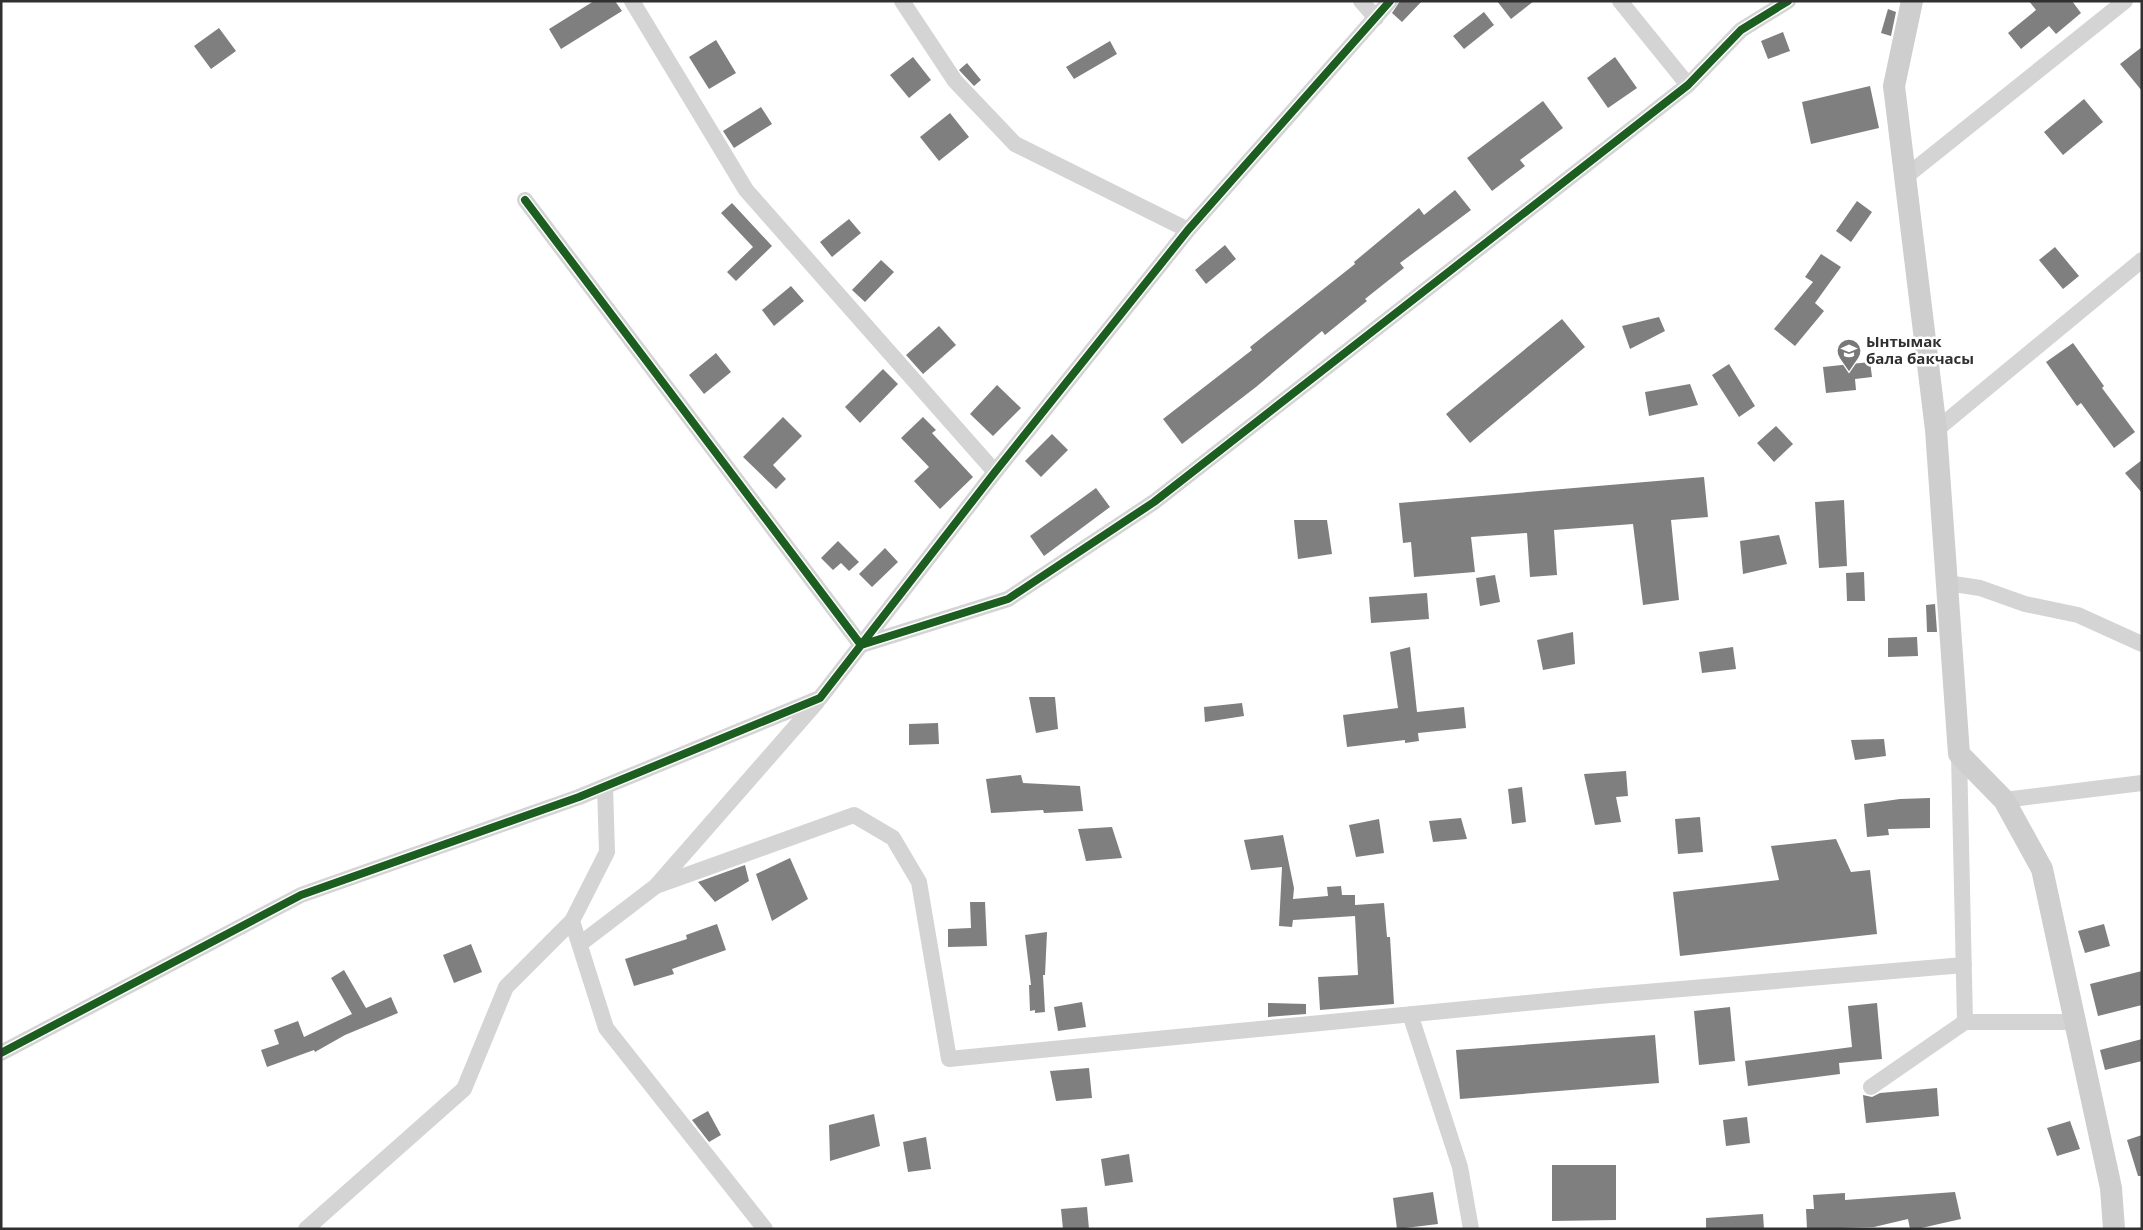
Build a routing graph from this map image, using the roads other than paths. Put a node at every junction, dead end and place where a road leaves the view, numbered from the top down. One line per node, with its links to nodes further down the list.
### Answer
1 (632, 1): 16 (street)
2 (902, 1): 13 (street)
3 (1361, 1): 9 (street)
4 (1390, 1): 9 (street)
5 (1620, 1): 10 (street)
6 (1788, 1): 10 (street)
7 (1912, 1): 11 (street)
8 (2125, 1): 11 (street)
9 (1376, 18): 13 (street)
10 (1688, 85): 19 (street)
11 (1904, 178): 15 (street)
12 (525, 200): 19 (street)
13 (1188, 230): 16 (street)
14 (2142, 260): 15 (street)
15 (1936, 430): 17 (street)
16 (995, 472): 19 (street)
17 (1947, 583): 18 (street); 21 (street)
18 (2142, 644)
19 (860, 645): 20 (street)
20 (820, 698): 23 (street); 25 (street)
21 (1959, 754): 24 (street); 28 (street)
22 (2142, 784): 24 (street)
23 (605, 786): 26 (street); 32 (street)
24 (2004, 800): 31 (street)
25 (656, 886): 27 (street); 29 (street)
26 (572, 921): 27 (street); 34 (street)
27 (580, 944): 35 (street)
28 (1964, 965): 29 (street); 30 (street)
29 (1410, 1014): 36 (street)
30 (1965, 1022): 31 (street); 33 (street)
31 (2075, 1022): 37 (street)
32 (1, 1053)
33 (1871, 1087)
34 (306, 1229)
35 (765, 1229)
36 (1471, 1229)
37 (2114, 1229)

